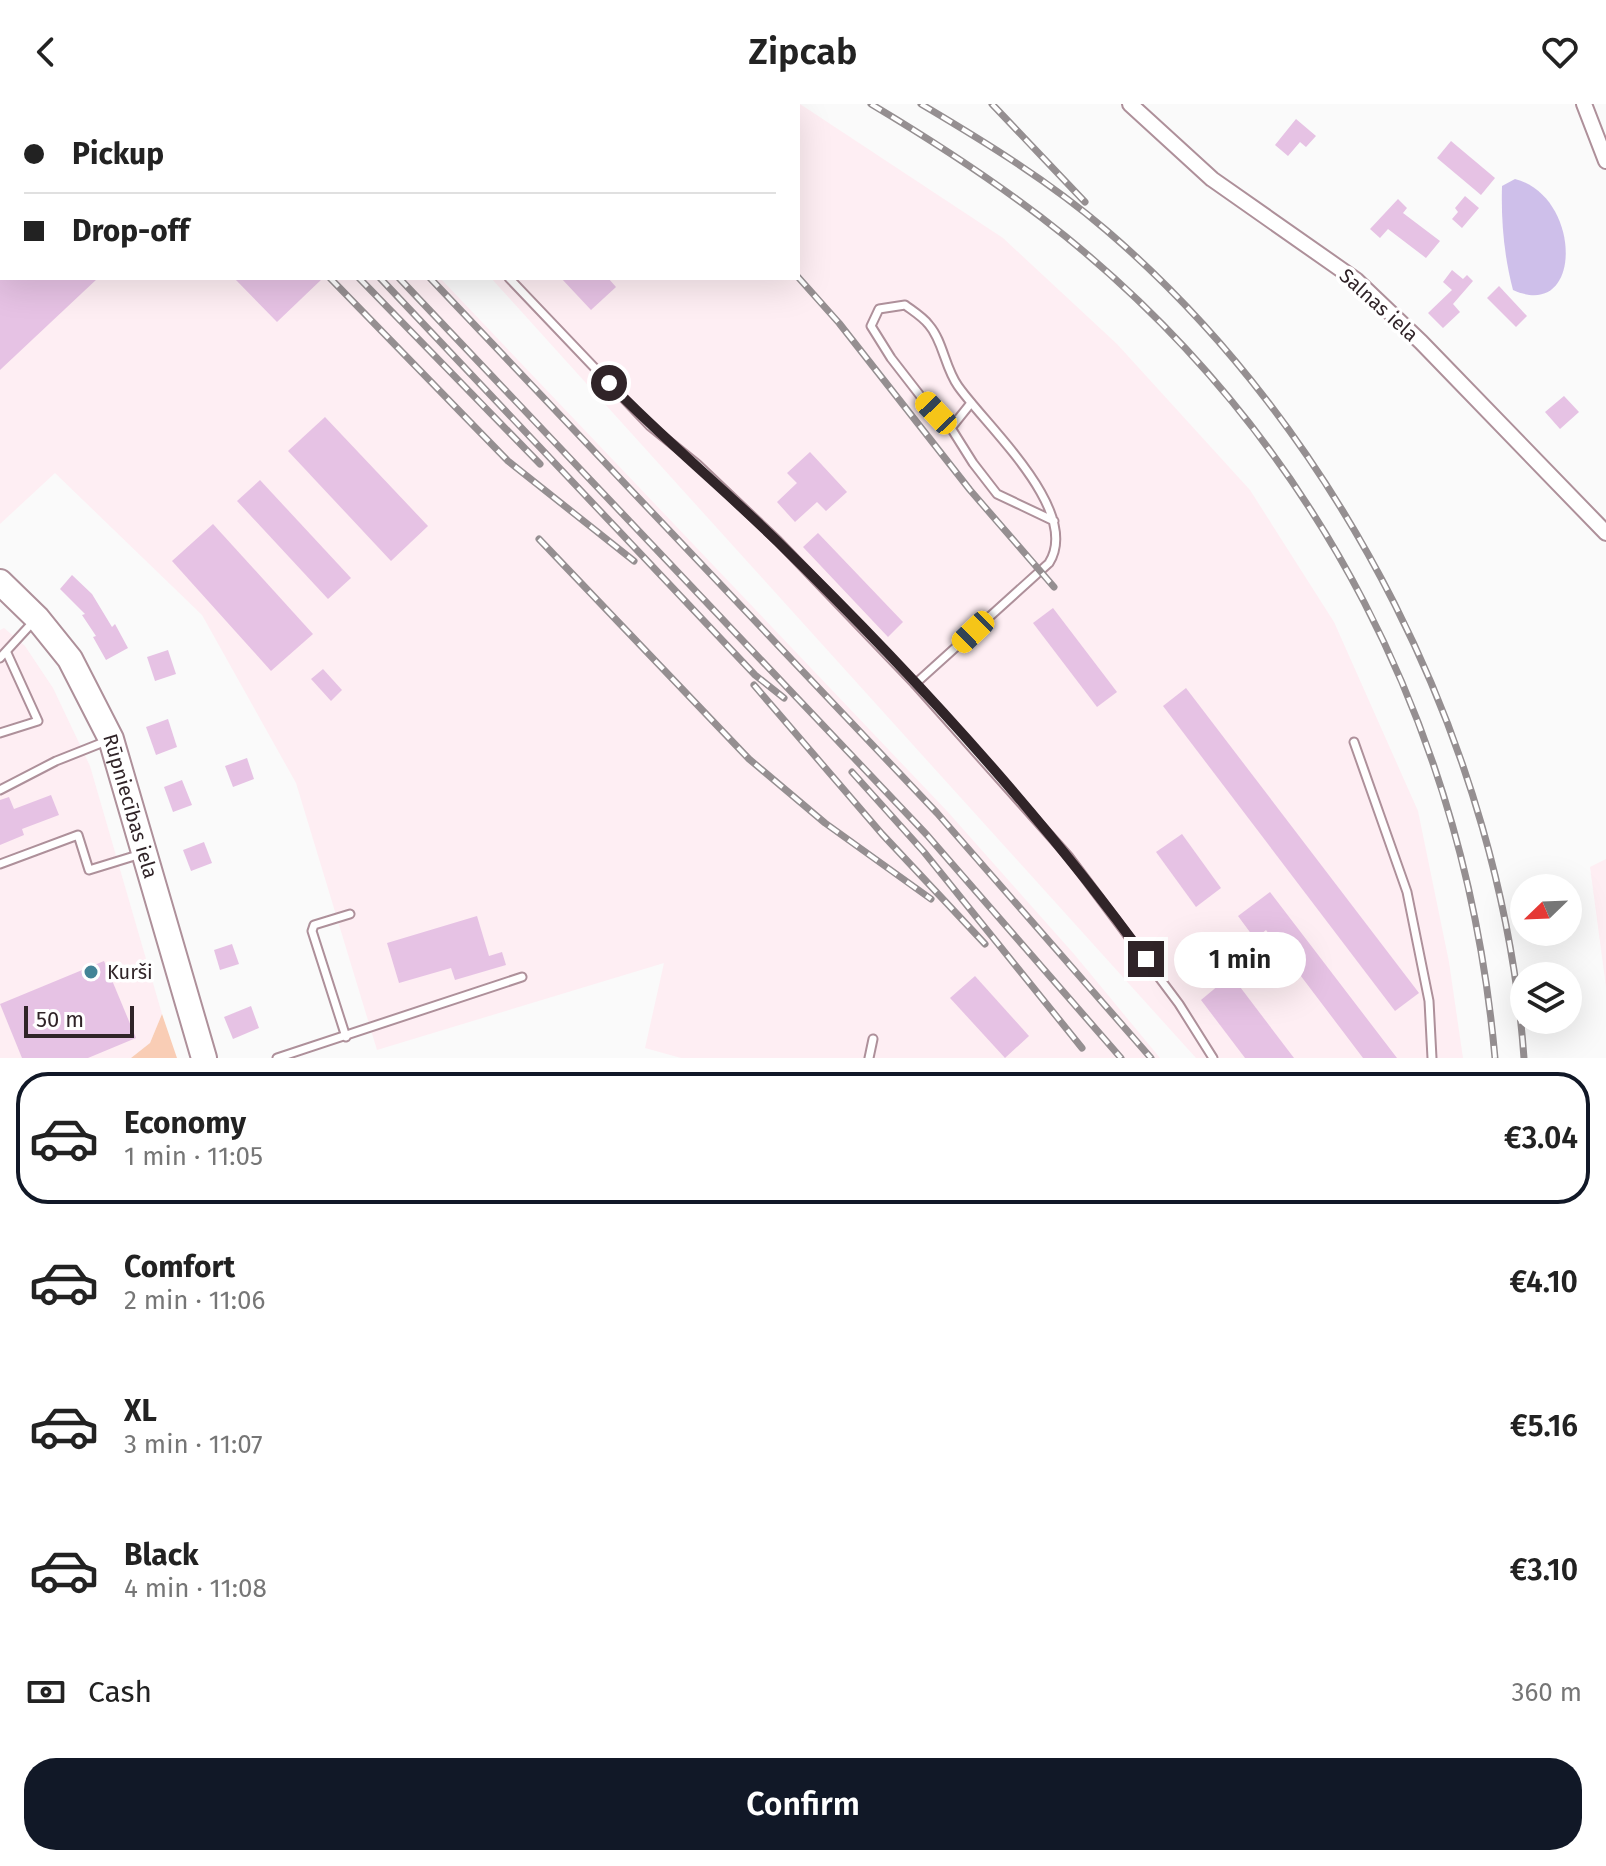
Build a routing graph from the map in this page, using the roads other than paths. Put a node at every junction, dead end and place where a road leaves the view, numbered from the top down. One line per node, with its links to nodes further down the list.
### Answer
1 (1130, 104): 9 (street, Salnas iela)
2 (1584, 104): 3 (street)
3 (1601, 134): 4 (street)
4 (1606, 161)
5 (511, 280): 13 (lane)
6 (971, 403): 7 (lane); 7 (lane); 8 (lane)
7 (951, 428): 8 (lane)
8 (1054, 521): 13 (lane)
9 (1606, 533)
10 (0, 582): 11 (main road, Rūpniecības iela)
11 (37, 618): 12 (lane); 15 (main road, Rūpniecības iela)
12 (4, 656): 14 (lane)
13 (915, 684): 27 (lane)
14 (0, 733)
15 (111, 739): 17 (lane); 18 (main road, Rūpniecības iela)
16 (1354, 742): 28 (lane)
17 (0, 790)
18 (143, 853): 19 (lane); 24 (main road, Rūpniecības iela)
19 (0, 864)
20 (350, 914): 22 (lane)
21 (522, 977): 22 (lane)
22 (346, 1037): 25 (lane)
23 (873, 1039): 26 (lane)
24 (204, 1058)
25 (277, 1058)
26 (869, 1058)
27 (1213, 1058)
28 (1432, 1058)

